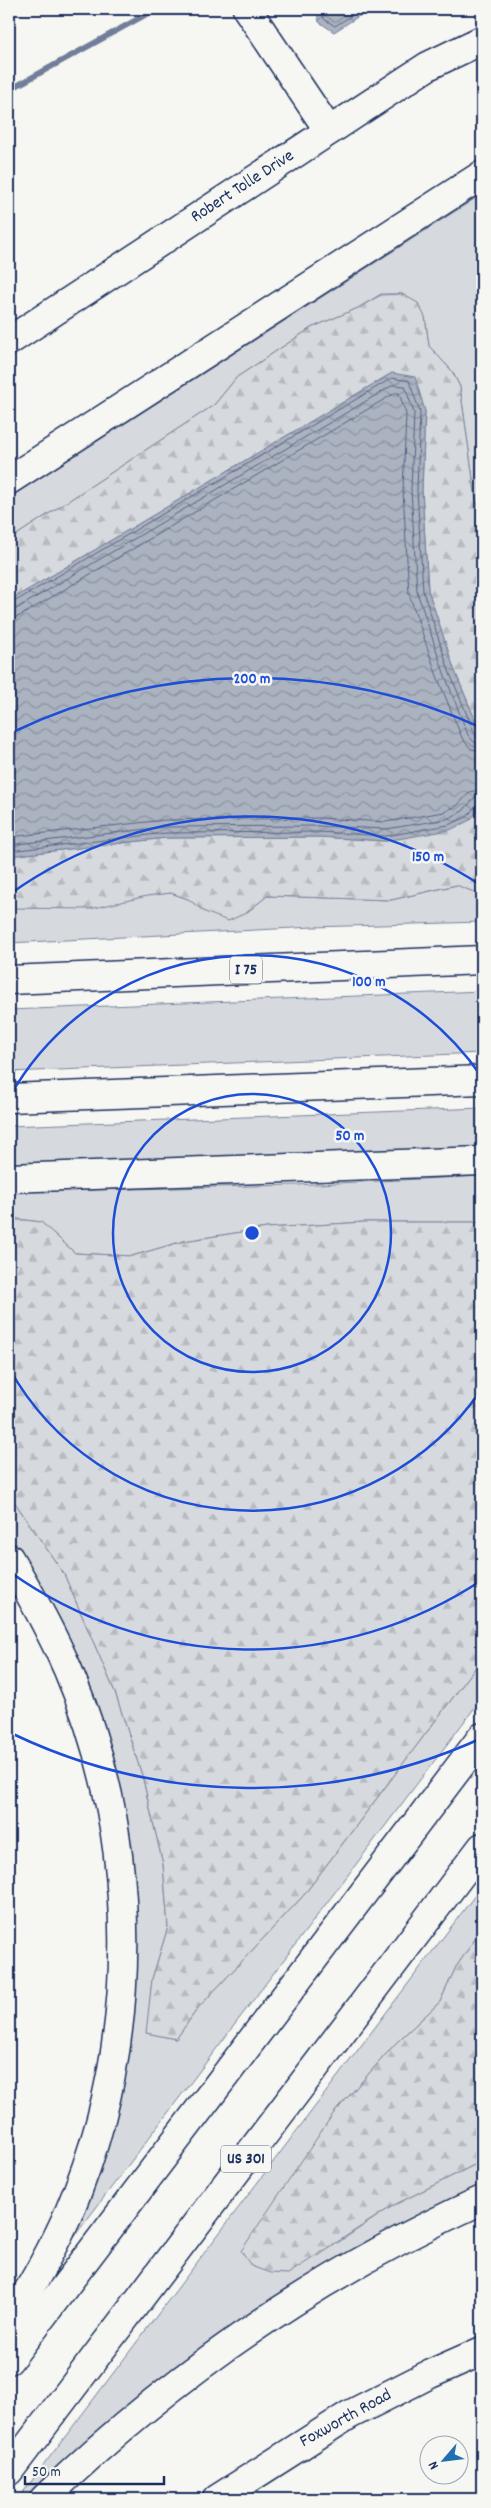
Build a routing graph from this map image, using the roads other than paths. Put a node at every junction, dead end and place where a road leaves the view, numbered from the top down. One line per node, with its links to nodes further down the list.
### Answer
1 (247, 9): 3 (main road)
2 (482, 40): 3 (main road, Robert Tolle Drive)
3 (329, 131): 5 (main road, Robert Tolle Drive)
4 (482, 174): 6 (main road)
5 (9, 341)
6 (9, 480)
7 (482, 960): 8 (main road, I 75)
8 (9, 980)
9 (482, 1080): 10 (main road)
10 (9, 1098)
11 (482, 1161): 12 (main road)
12 (9, 1178)
13 (9, 1558): 17 (main road)
14 (482, 1737): 19 (main road)
15 (482, 1847): 20 (main road, US 301)
16 (482, 2200): 21 (main road)
17 (9, 2323)
18 (482, 2351): 22 (main road, Foxworth Road)
19 (9, 2360)
20 (9, 2471)
21 (44, 2499)
22 (217, 2499)

